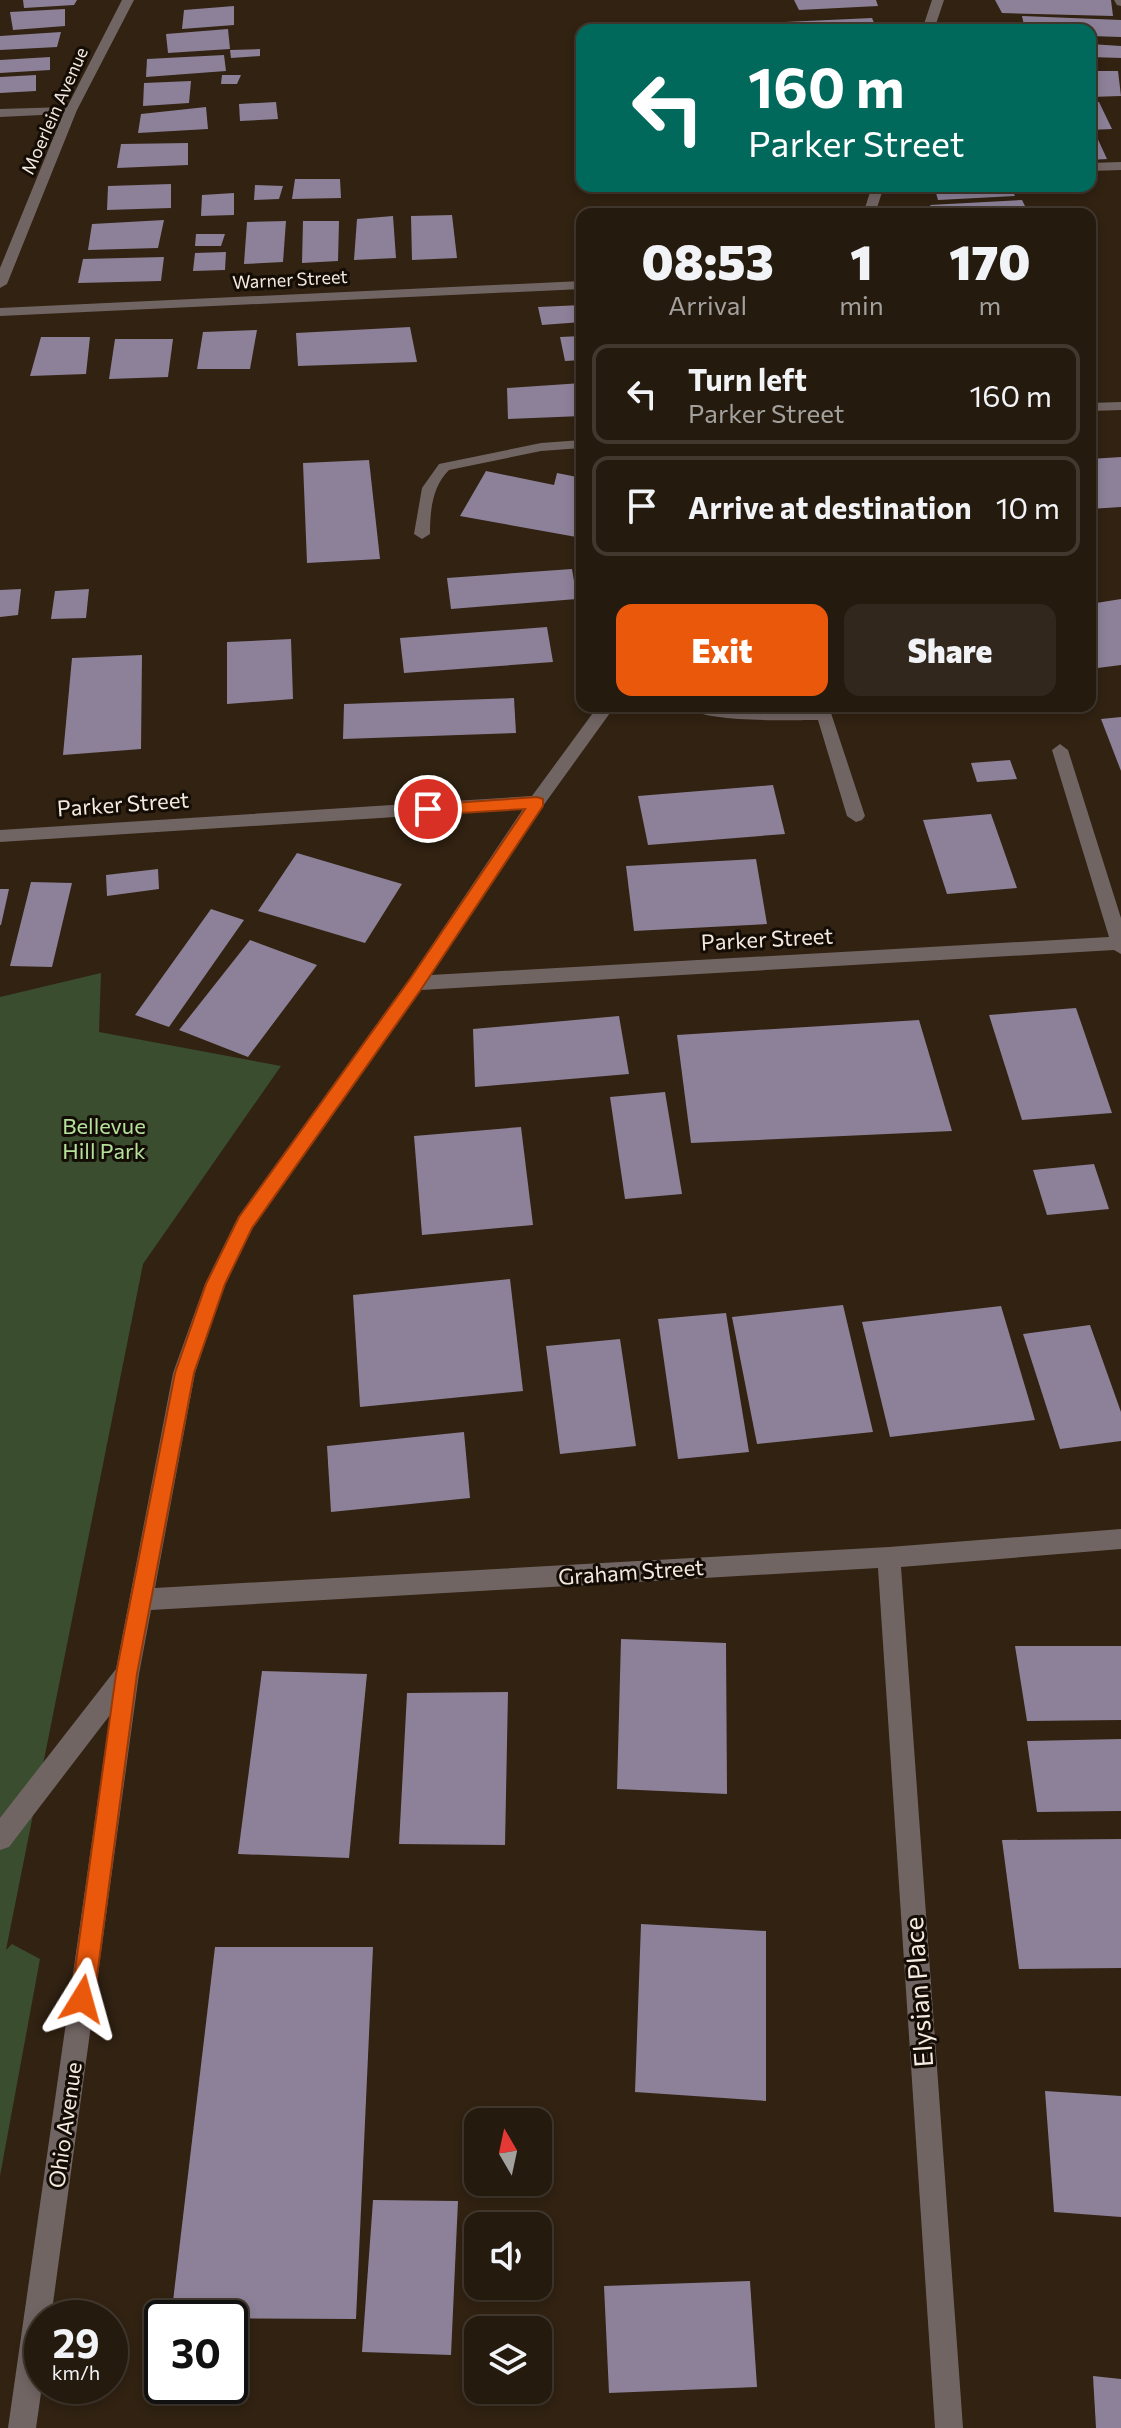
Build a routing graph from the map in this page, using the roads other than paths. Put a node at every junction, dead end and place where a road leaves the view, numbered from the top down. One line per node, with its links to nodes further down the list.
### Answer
1 (128, 0): 4 (street, Moerlein Avenue)
2 (938, 0): 3 (street)
3 (930, 24)
4 (71, 110): 5 (street); 8 (street, Moerlein Avenue)
5 (0, 113)
6 (1121, 166): 7 (street)
7 (1096, 167)
8 (0, 284)
9 (576, 285): 10 (street, Warner Street)
10 (0, 312)
11 (1121, 406): 12 (street)
12 (1096, 407)
13 (576, 444): 14 (street)
14 (422, 534)
15 (603, 712): 18 (street, Ohio Avenue)
16 (730, 712): 19 (street)
17 (1060, 750): 21 (street)
18 (537, 802): 20 (street, Parker Street); 22 (street, Ohio Avenue)
19 (856, 816)
20 (0, 836)
21 (1120, 945): 22 (street, Parker Street)
22 (416, 983): 25 (street, Ohio Avenue)
23 (1121, 1539): 24 (street, Graham Street)
24 (889, 1557): 25 (street, Graham Street); 29 (street, Elysian Place)
25 (141, 1600): 26 (street, Ohio Avenue)
26 (127, 1674): 27 (street); 28 (street, Ohio Avenue)
27 (0, 1838)
28 (22, 2428)
29 (949, 2428)

